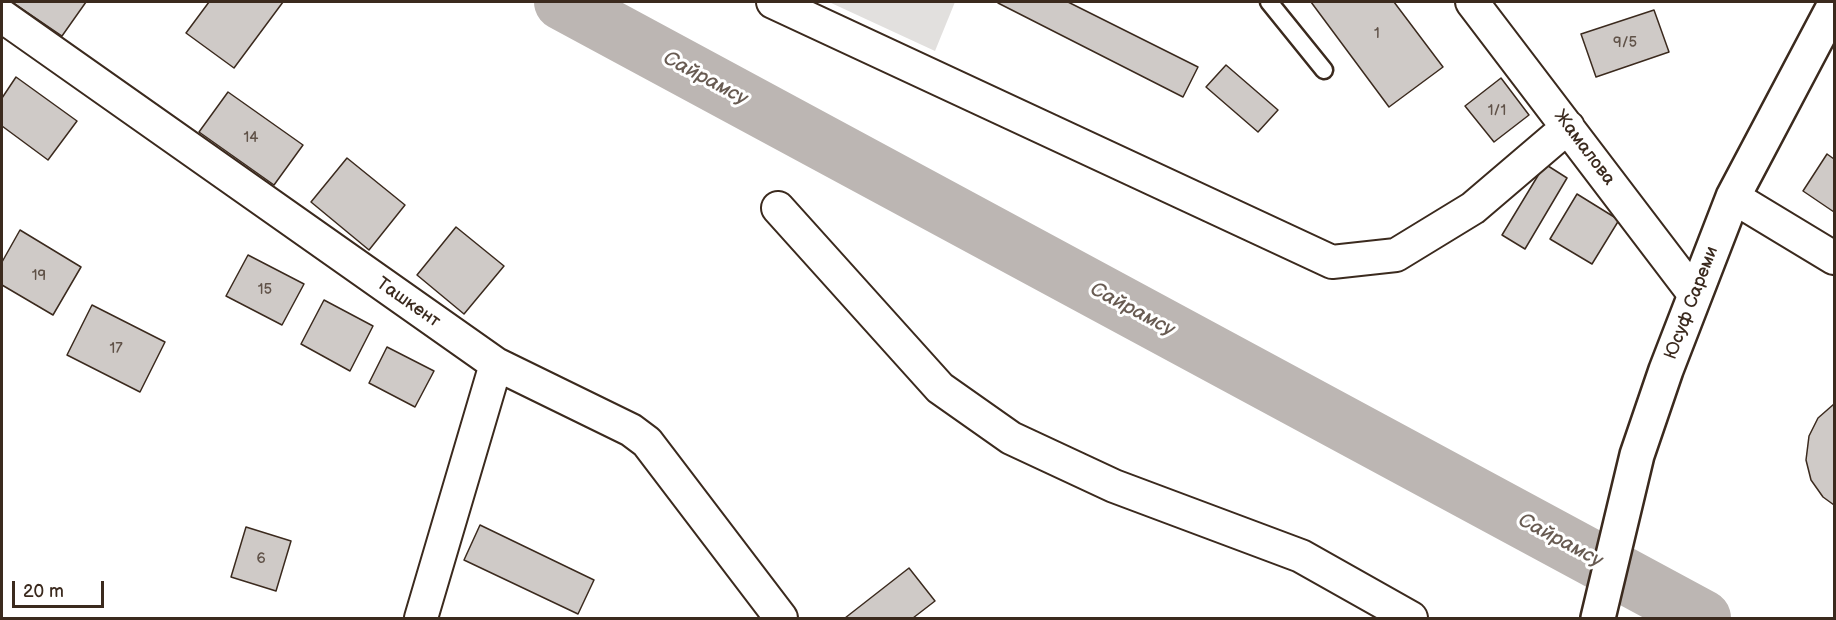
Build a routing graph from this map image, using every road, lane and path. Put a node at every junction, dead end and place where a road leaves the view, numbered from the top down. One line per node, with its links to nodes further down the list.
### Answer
1 (773, 2): 7 (street)
2 (1269, 2): 6 (lane)
3 (1472, 2): 7 (street, Жамалова)
4 (1834, 6): 8 (main road, Юсуф Сареми)
5 (2, 16): 12 (street, Ташкент)
6 (1324, 70)
7 (1568, 128): 11 (street, Жамалова)
8 (1733, 197): 10 (street); 11 (main road, Юсуф Сареми)
9 (778, 208): 15 (street)
10 (1834, 258)
11 (1695, 296): 16 (main road, Юсуф Сареми)
12 (496, 364): 13 (street); 14 (street, Ташкент)
13 (421, 618)
14 (779, 618)
15 (1411, 618)
16 (1598, 618)

